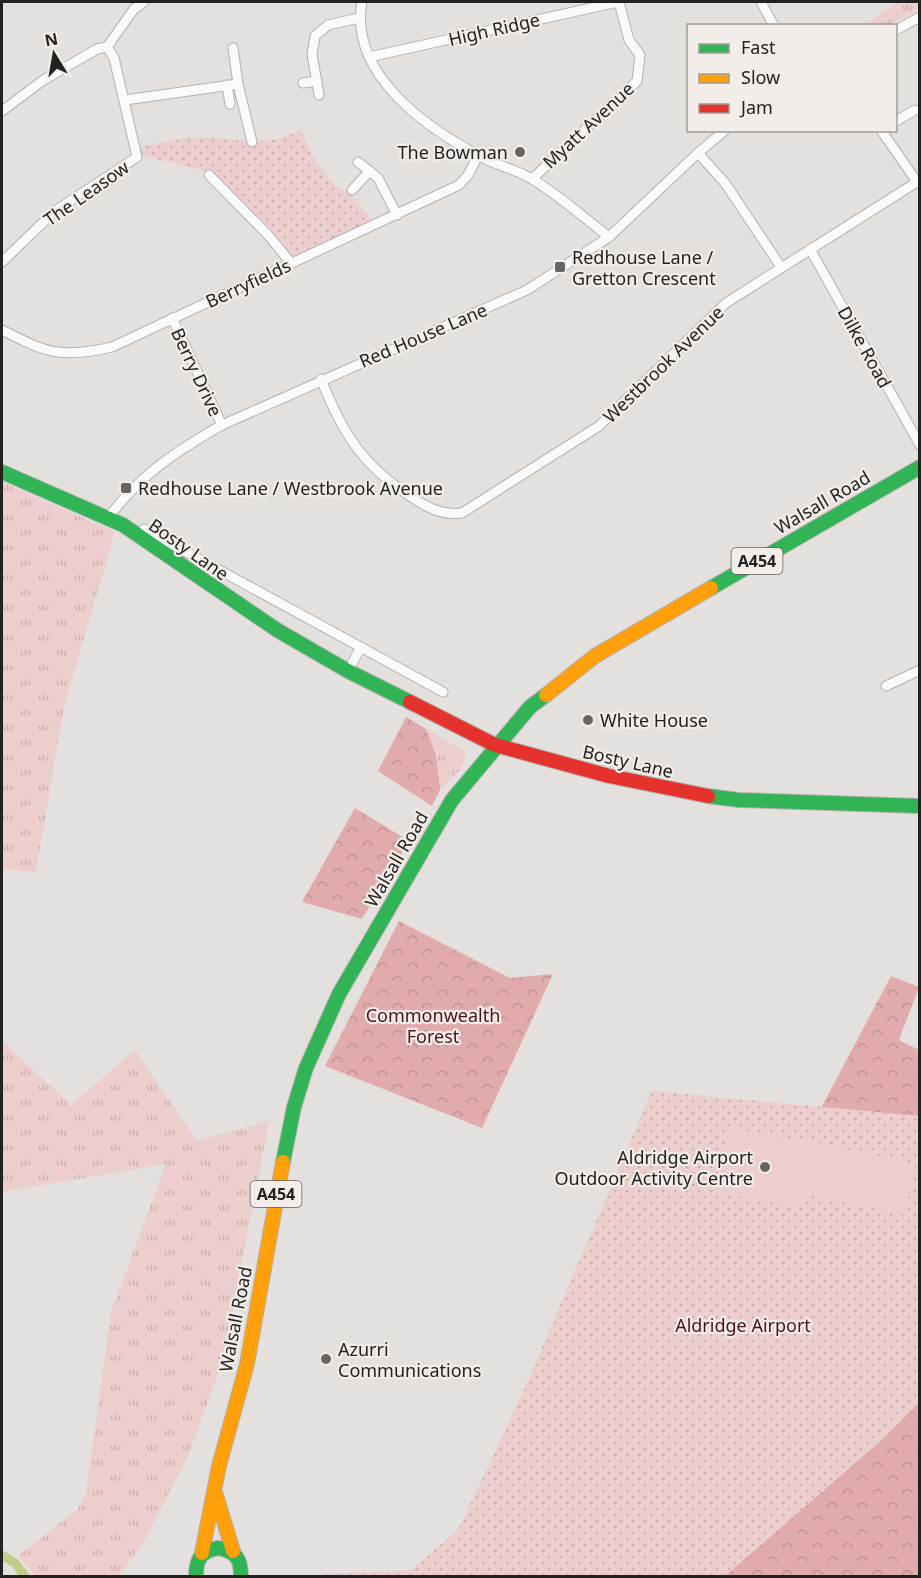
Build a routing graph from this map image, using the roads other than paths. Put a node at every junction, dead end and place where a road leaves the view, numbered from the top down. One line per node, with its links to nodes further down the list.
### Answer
1 (144, 2): 9 (street)
2 (362, 2): 6 (street)
3 (618, 2): 11 (street, High Ridge); 30 (street, Myatt Avenue)
4 (761, 2): 7 (street)
5 (920, 17): 8 (street)
6 (359, 18): 11 (street); 12 (street)
7 (773, 24)
8 (897, 29)
9 (107, 47): 17 (street); 20 (street)
10 (233, 48): 14 (street)
11 (369, 57): 26 (street)
12 (316, 81): 13 (street); 16 (street)
13 (303, 83)
14 (238, 84): 15 (street); 24 (street)
15 (227, 86): 17 (street); 18 (street)
16 (319, 95)
17 (125, 100): 36 (street, The Leasow)
18 (230, 104)
19 (915, 110): 21 (street)
20 (2, 111)
21 (897, 121)
22 (723, 132): 25 (street, Red House Lane)
23 (878, 132): 31 (street, Westbrook Avenue)
24 (252, 142)
25 (698, 153): 34 (street, Red House Lane); 38 (street)
26 (478, 156): 30 (street); 33 (street, Berryfields)
27 (358, 162): 28 (street)
28 (370, 171): 32 (street); 33 (street)
29 (209, 175): 37 (street)
30 (532, 179): 34 (street)
31 (918, 181): 35 (street, Westbrook Avenue)
32 (352, 190)
33 (397, 214): 37 (street, Berryfields)
34 (609, 237): 41 (street, Red House Lane)
35 (810, 249): 38 (street, Westbrook Avenue); 43 (street, Dilke Road)
36 (2, 262)
37 (291, 263): 39 (street, Berryfields)
38 (781, 267): 41 (street, Westbrook Avenue)
39 (172, 318): 40 (street, Berryfields); 42 (street, Berry Drive)
40 (2, 330)
41 (321, 380): 42 (street, Red House Lane)
42 (222, 425): 46 (street, Red House Lane)
43 (920, 445)
44 (920, 467): 55 (main road, Walsall Road / A454)
45 (2, 472): 46 (main road, Bosty Lane)
46 (108, 518): 50 (main road, Bosty Lane)
47 (144, 529): 48 (street, Bosty Lane)
48 (361, 647): 50 (street); 54 (street, Bosty Lane)
49 (920, 670): 51 (street)
50 (348, 671): 55 (main road, Bosty Lane)
51 (900, 679): 52 (street); 53 (street)
52 (886, 686)
53 (902, 691)
54 (443, 692)
55 (495, 745): 56 (main road, Bosty Lane); 57 (main road, Walsall Road / A454)
56 (920, 806)
57 (215, 1492): 58 (main road, Walsall Road / A454); 59 (main road, Walsall Road / A454)
58 (233, 1551): 59 (main road); 61 (main road, Walsall Road)
59 (202, 1553): 60 (main road, Walsall Road)
60 (193, 1575)
61 (241, 1576)

